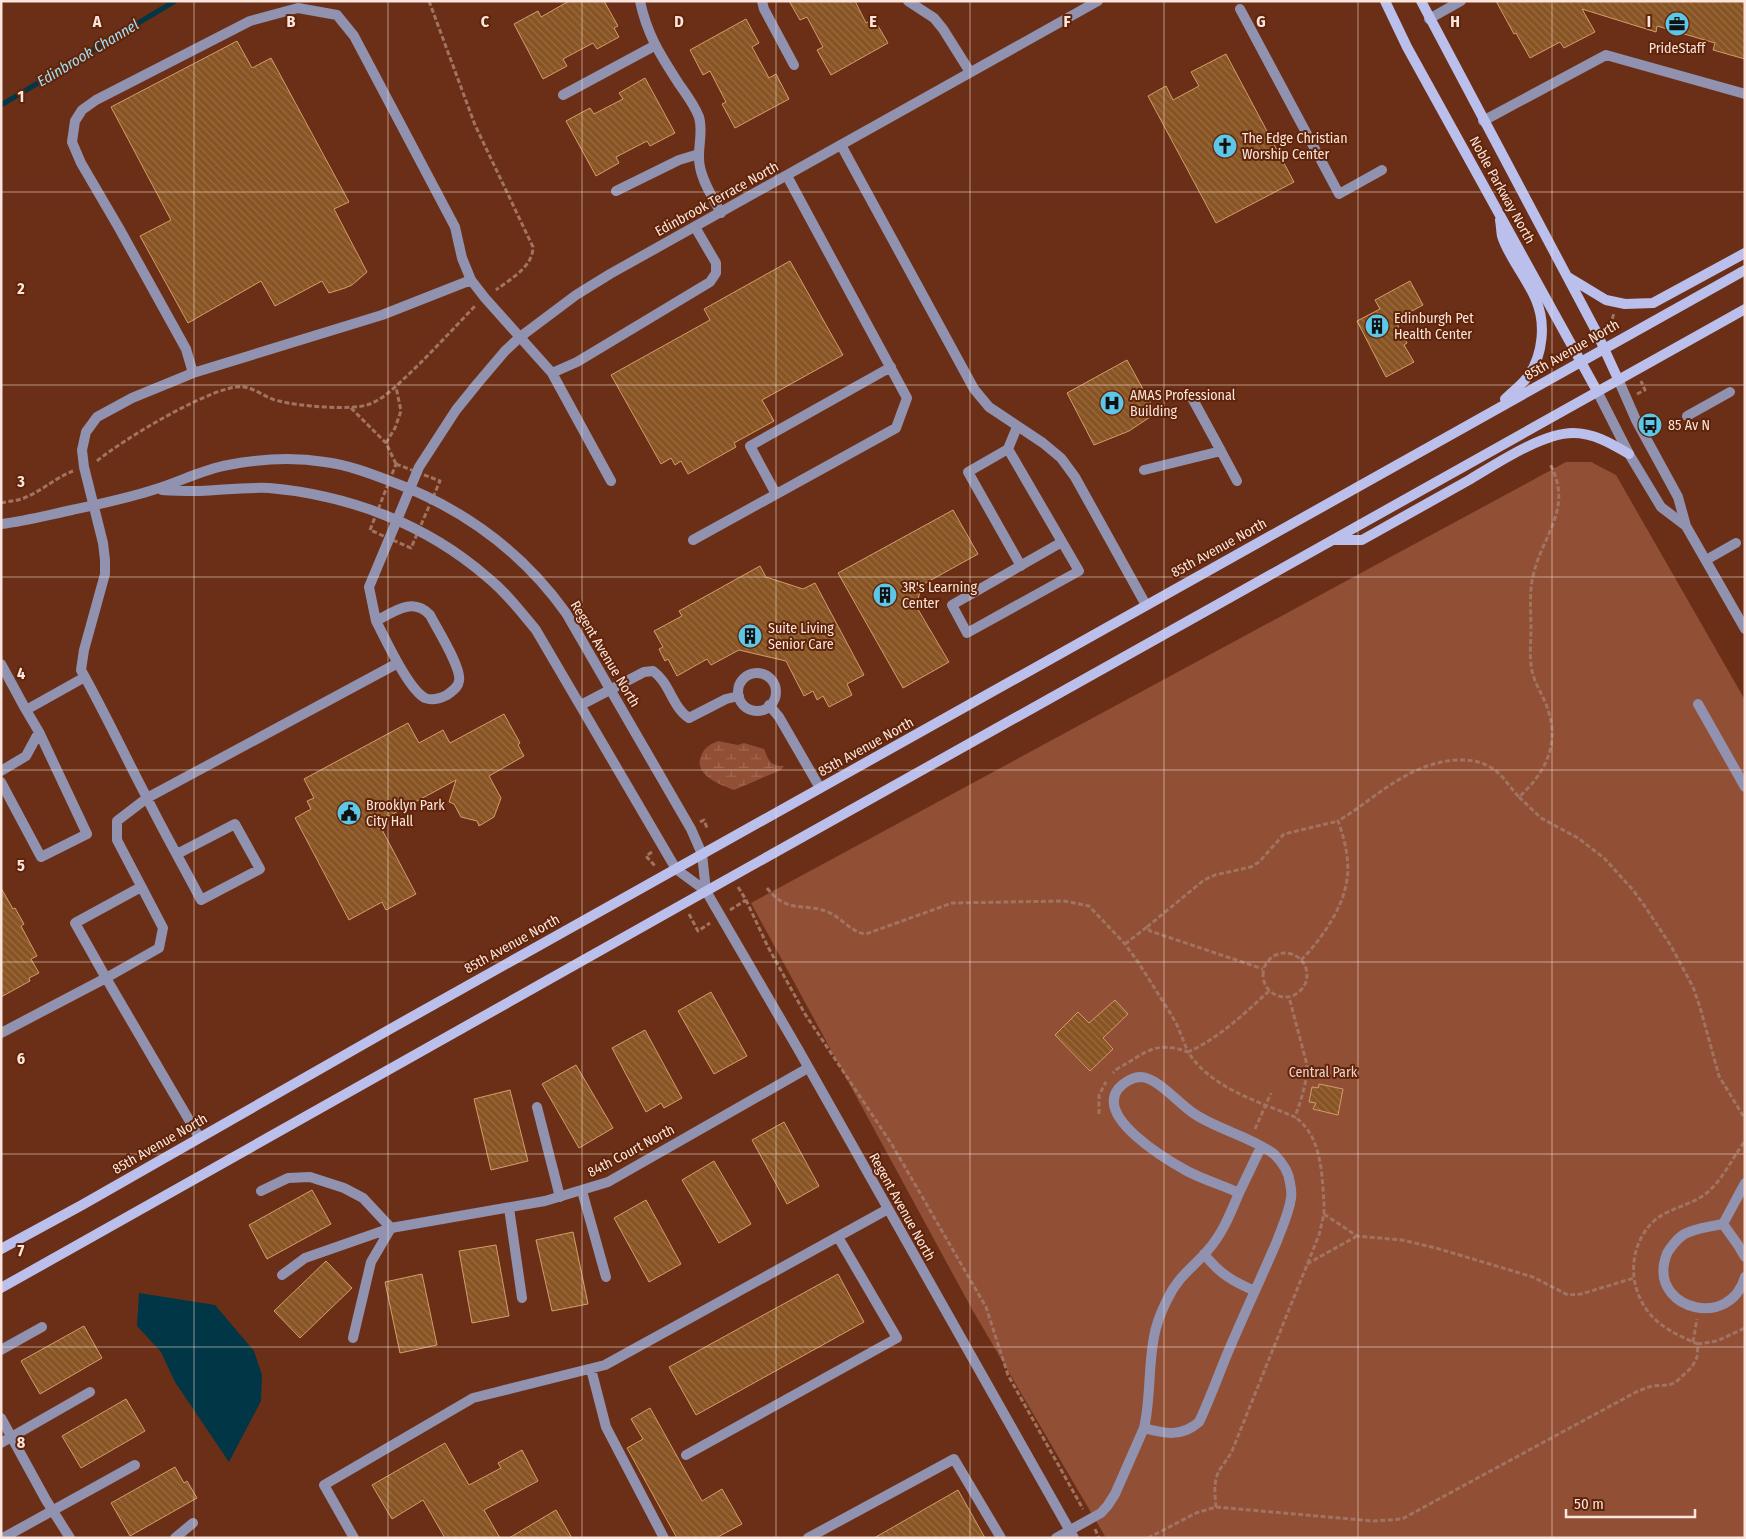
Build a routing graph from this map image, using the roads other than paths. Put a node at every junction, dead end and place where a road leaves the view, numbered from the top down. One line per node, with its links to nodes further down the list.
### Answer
1 (640, 1): 10 (street)
2 (762, 1): 11 (street)
3 (908, 1): 12 (street)
4 (1098, 1): 12 (street, Edinbrook Terrace North)
5 (1385, 1): 21 (main road, Noble Parkway North)
6 (1420, 1): 9 (main road, Noble Parkway North)
7 (1461, 1): 9 (street)
8 (1240, 9): 18 (street)
9 (1429, 19): 15 (main road, Noble Parkway North)
10 (654, 46): 14 (street); 17 (street)
11 (794, 65)
12 (970, 72): 16 (street, Edinbrook Terrace North)
13 (1745, 94): 15 (street)
14 (563, 95)
15 (1483, 121): 26 (main road, Noble Parkway North)
16 (841, 145): 19 (street, Edinbrook Terrace North); 41 (street)
17 (699, 154): 20 (street); 22 (street)
18 (1382, 170)
19 (787, 176): 22 (street, Edinbrook Terrace North); 32 (street)
20 (616, 191)
21 (1499, 212): 31 (main road, Noble Parkway North); 39 (main road)
22 (721, 213): 23 (street, Edinbrook Terrace North)
23 (695, 227): 29 (street, Edinbrook Terrace North); 34 (street)
24 (1745, 253): 26 (main road)
25 (1745, 270): 30 (main road, 85th Avenue North)
26 (1566, 276): 30 (main road, Noble Parkway North)
27 (471, 280): 29 (street); 33 (street); 33 (street)
28 (1745, 309): 35 (main road)
29 (520, 337): 34 (street); 48 (street, Edinbrook Terrace North)
30 (1603, 348): 31 (main road, 85th Avenue North); 35 (main road, Noble Parkway North)
31 (1581, 360): 36 (main road, Noble Parkway North); 39 (main road, 85th Avenue North)
32 (890, 367): 50 (street); 50 (street)
33 (193, 373): 51 (street)
34 (552, 373): 47 (street)
35 (1618, 379): 36 (main road); 54 (street)
36 (1597, 391): 44 (street); 56 (main road)
37 (1730, 392): 40 (street)
38 (1191, 396): 43 (street)
39 (1488, 414): 61 (main road, 85th Avenue North)
40 (1687, 416)
41 (1017, 427): 42 (street); 61 (street)
42 (1008, 449): 57 (street); 60 (street)
43 (1221, 451): 45 (street); 46 (street)
44 (1630, 454): 54 (street); 56 (main road)
45 (1144, 470)
46 (1238, 480)
47 (611, 481)
48 (409, 488): 49 (street); 52 (street, Edinbrook Terrace North); 67 (street, Regent Avenue North)
49 (154, 490): 51 (street); 52 (street)
50 (776, 494): 55 (street)
51 (94, 505): 53 (street); 66 (street)
52 (397, 520): 62 (street, Edinbrook Terrace North); 70 (street, Regent Avenue North)
53 (1, 524)
54 (1686, 526): 59 (street)
55 (693, 540)
56 (1332, 541): 83 (main road)
57 (1062, 542): 60 (street); 60 (street)
58 (1736, 543): 59 (street)
59 (1706, 560): 63 (street)
60 (1020, 566)
61 (1146, 604): 77 (main road, 85th Avenue North)
62 (376, 621): 64 (street, Edinbrook Terrace North); 64 (street, Edinbrook Terrace North)
63 (1745, 629)
64 (398, 663): 78 (street)
65 (1, 664): 72 (street)
66 (85, 677): 72 (street); 78 (street)
67 (611, 690): 68 (street); 70 (street); 80 (street, Regent Avenue North)
68 (739, 696): 71 (street); 71 (street)
69 (1698, 704): 76 (street)
70 (581, 705): 81 (street, Regent Avenue North)
71 (769, 705): 77 (street)
72 (26, 710): 73 (street)
73 (39, 732): 74 (street); 75 (street)
74 (1, 771)
75 (1, 782)
76 (1745, 787)
77 (820, 788): 80 (main road, 85th Avenue North)
78 (147, 798): 79 (street); 82 (street)
79 (177, 854): 79 (street)
80 (702, 854): 81 (main road, 85th Avenue North); 83 (street, Regent Avenue North)
81 (676, 868): 83 (street, Regent Avenue North); 88 (main road, 85th Avenue North)
82 (141, 887): 84 (street); 84 (street)
83 (706, 891): 86 (street, Regent Avenue North); 106 (main road)
84 (106, 978): 85 (street); 88 (street)
85 (1, 1033)
86 (808, 1068): 92 (street, 84th Court North); 96 (street, Regent Avenue North)
87 (537, 1108): 94 (street)
88 (199, 1136): 100 (main road, 85th Avenue North)
89 (1261, 1147): 93 (street); 93 (street); 107 (street)
90 (1745, 1183): 97 (street)
91 (261, 1191): 98 (street)
92 (582, 1191): 94 (street, 84th Court North); 104 (street)
93 (1239, 1193): 101 (street)
94 (560, 1197): 95 (street, 84th Court North)
95 (509, 1208): 98 (street, 84th Court North); 108 (street)
96 (888, 1209): 99 (street); 122 (street, Regent Avenue North)
97 (1723, 1224): 102 (street); 105 (street)
98 (391, 1228): 103 (street, 84th Court North); 110 (street)
99 (838, 1236): 112 (street); 118 (street)
100 (1, 1249)
101 (1204, 1254): 107 (street); 115 (street)
102 (1745, 1257)
103 (282, 1275)
104 (606, 1277)
105 (1745, 1277)
106 (1, 1288)
107 (1255, 1290): 115 (street)
108 (522, 1298)
109 (42, 1327): 111 (street)
110 (353, 1338)
111 (1, 1350)
112 (591, 1369): 126 (street); 127 (street)
113 (90, 1392): 116 (street)
114 (1, 1418): 116 (street)
115 (1144, 1428): 122 (street)
116 (11, 1437): 117 (street); 120 (street)
117 (1, 1443)
118 (686, 1455)
119 (135, 1465): 120 (street)
120 (52, 1510): 123 (street); 124 (street)
121 (193, 1523): 125 (street)
122 (1071, 1534): 130 (street)
123 (3, 1538)
124 (70, 1538)
125 (175, 1538)
126 (354, 1538)
127 (664, 1538)
128 (808, 1538): 129 (street)
129 (1001, 1538)
130 (1056, 1538)

